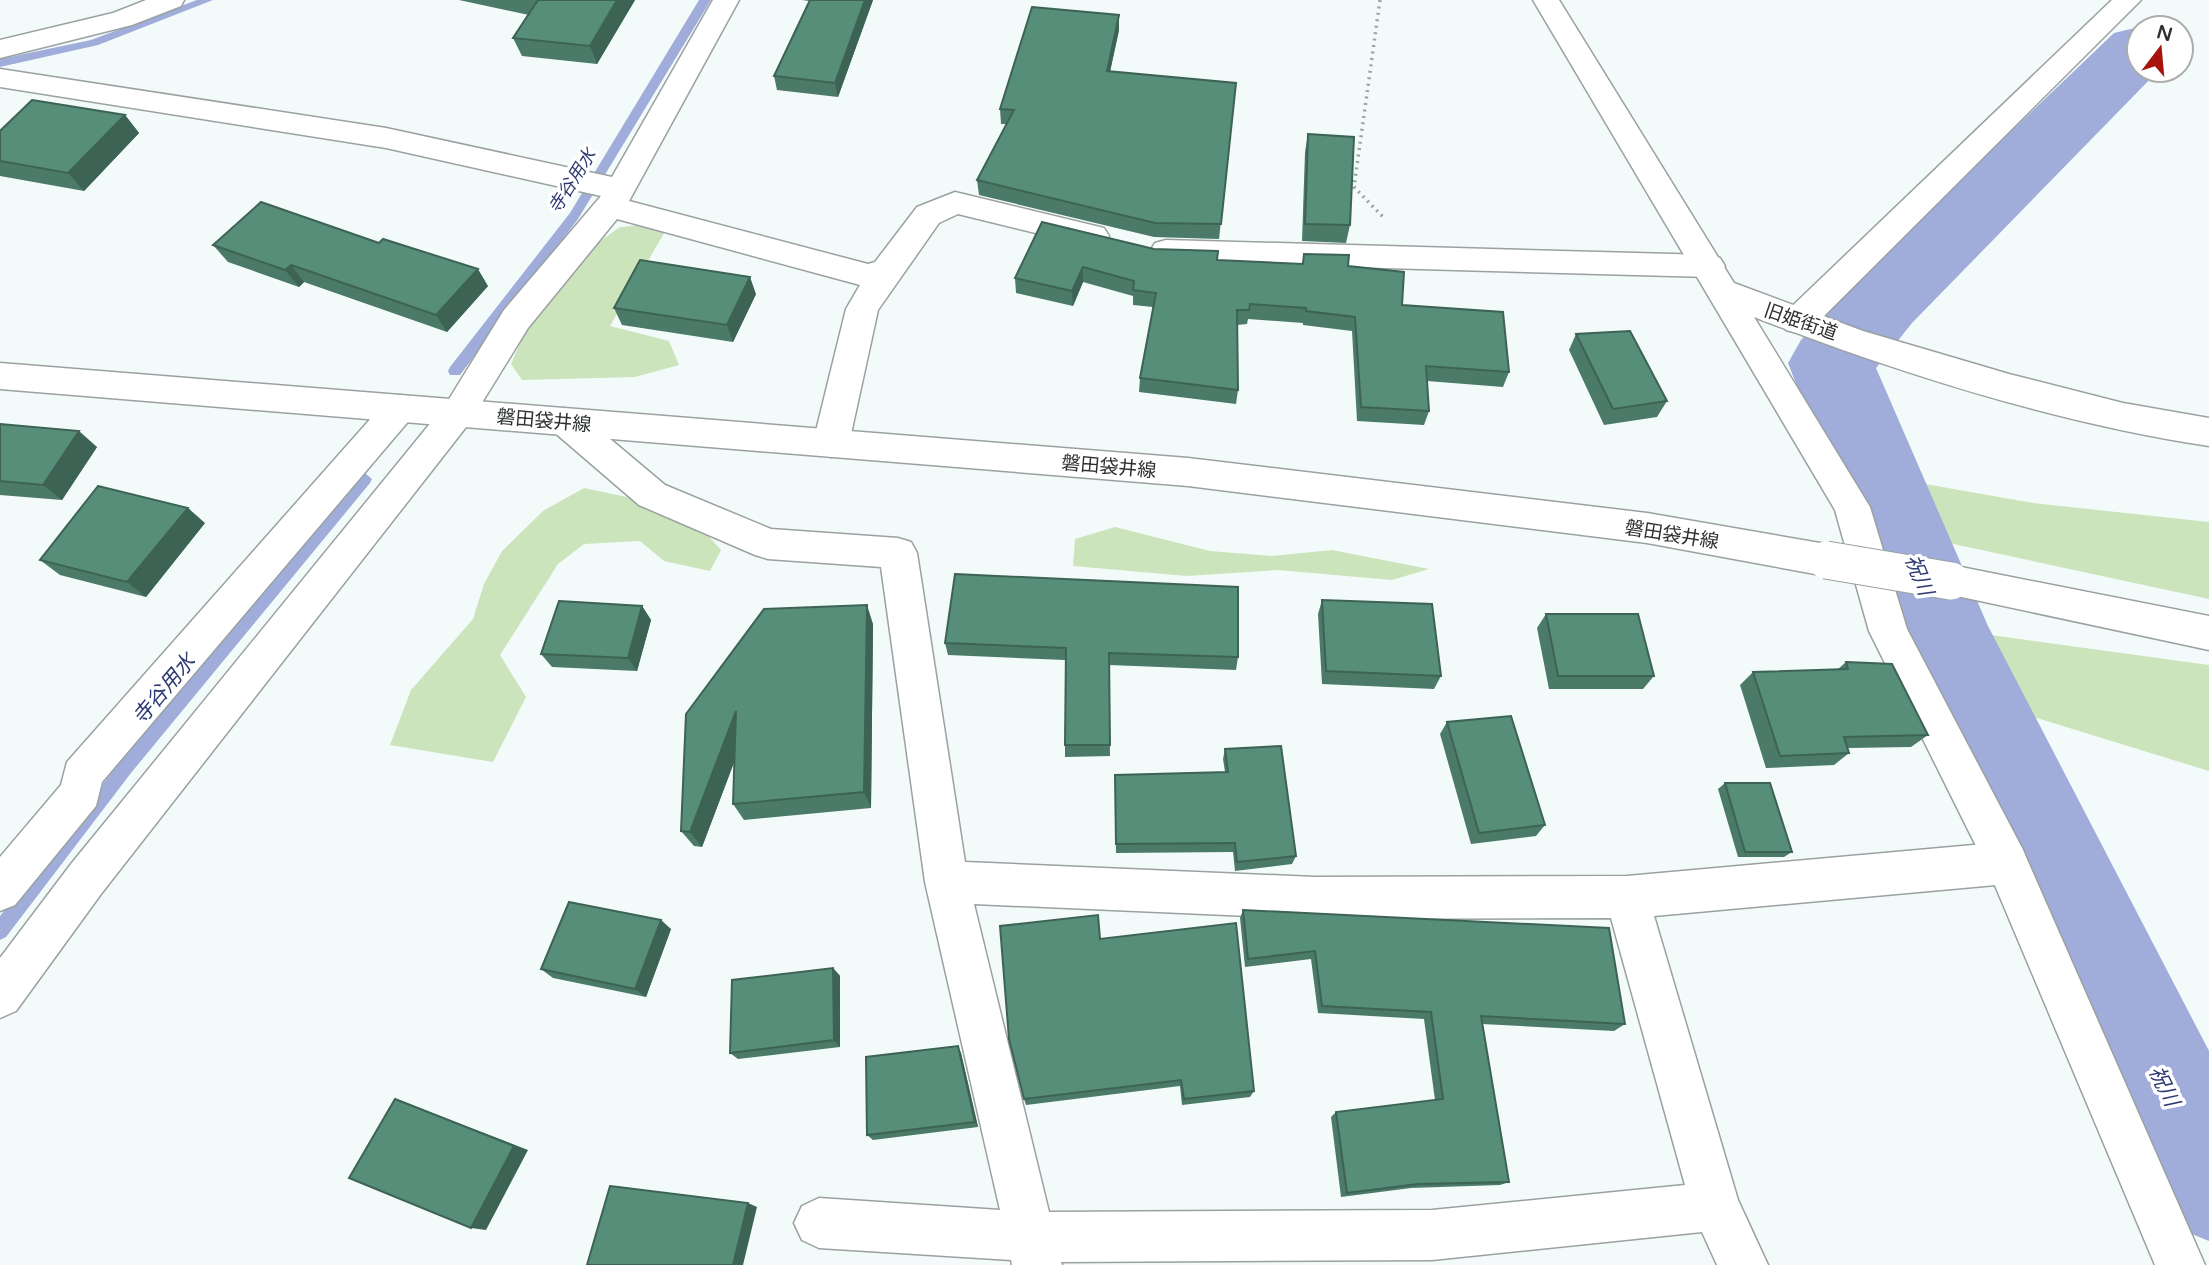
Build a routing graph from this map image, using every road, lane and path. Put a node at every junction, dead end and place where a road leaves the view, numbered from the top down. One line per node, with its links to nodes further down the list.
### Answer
1 (171, 0): 6 (street)
2 (726, 0): 8 (street)
3 (1380, 0): 9 (path)
4 (1546, 0): 11 (street)
5 (2128, 0): 12 (street)
6 (0, 49)
7 (0, 78): 8 (street)
8 (616, 198): 10 (street); 15 (street)
9 (1424, 258): 10 (street, 旧姫街道); 11 (street, 旧姫街道)
10 (886, 270): 18 (street, 旧姫街道)
11 (1717, 279): 12 (street, 旧姫街道); 20 (street)
12 (1798, 321): 17 (street, 旧姫街道)
13 (0, 376): 14 (street, 磐田袋井線)
14 (400, 408): 15 (street, 磐田袋井線); 22 (street)
15 (458, 413): 16 (street, 磐田袋井線); 24 (street)
16 (566, 422): 18 (street, 磐田袋井線); 21 (street)
17 (2209, 432)
18 (831, 443): 19 (street, 磐田袋井線, bridge)
19 (2209, 633)
20 (2007, 863): 23 (street); 29 (street)
21 (947, 882): 23 (street); 27 (street)
22 (0, 890)
23 (1627, 897): 25 (street)
24 (0, 995)
25 (1716, 1206): 27 (street); 28 (street)
26 (820, 1223): 27 (street)
27 (1035, 1251)
28 (1743, 1265)
29 (2180, 1265)

